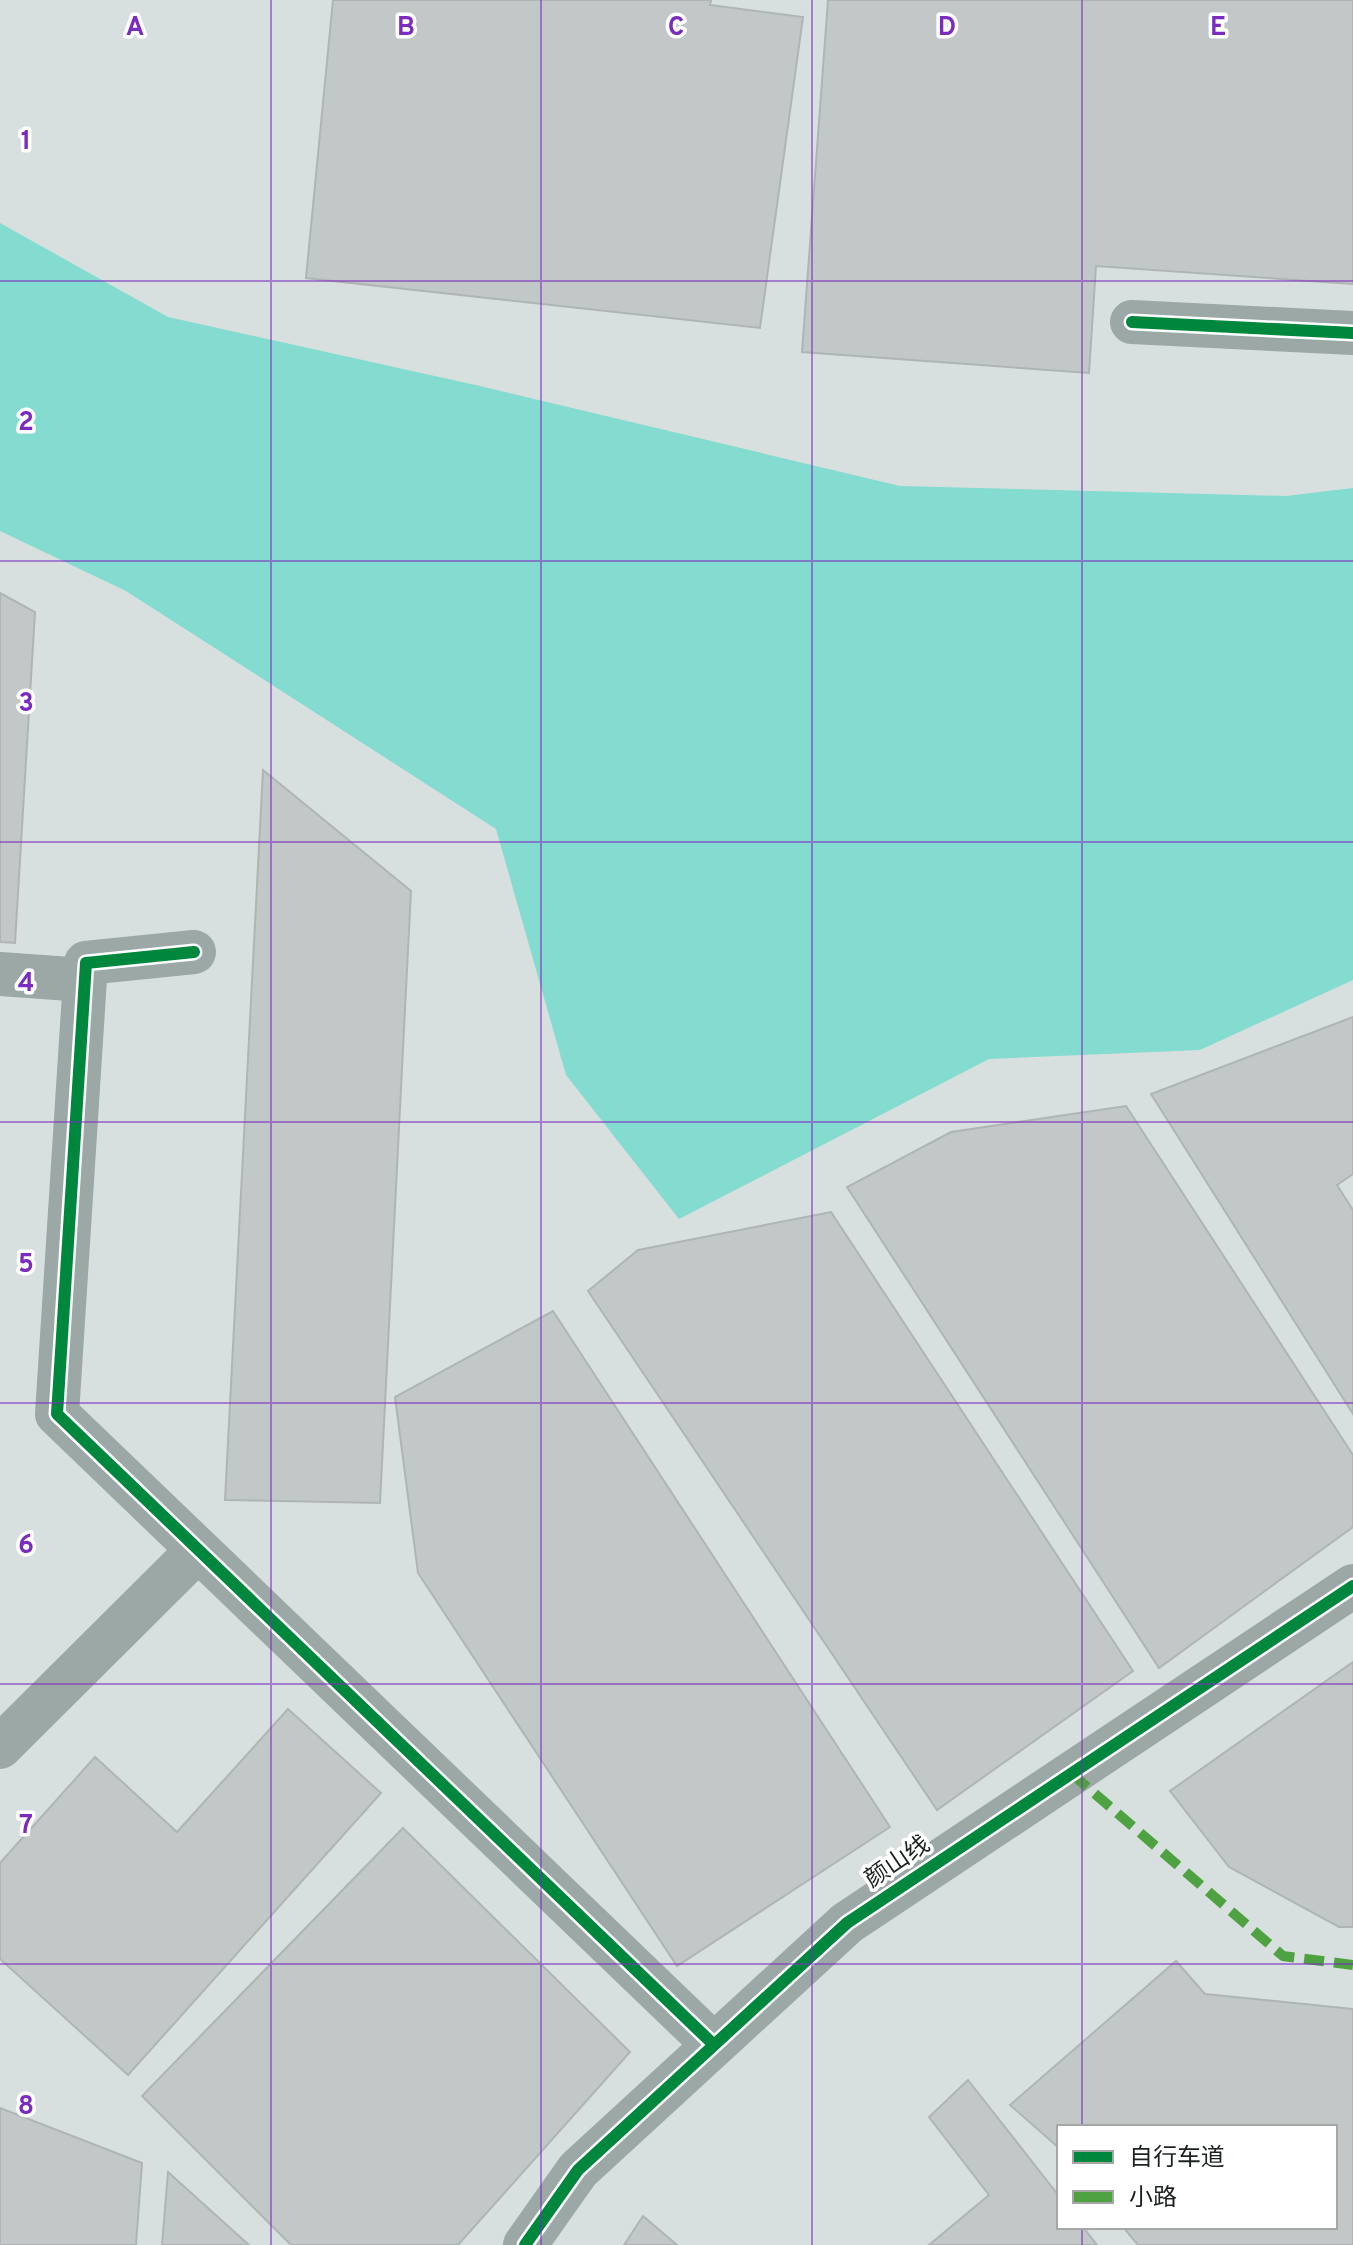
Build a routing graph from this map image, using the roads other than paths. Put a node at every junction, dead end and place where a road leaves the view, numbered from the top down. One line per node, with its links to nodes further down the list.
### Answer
1 (1132, 322): 2 (street)
2 (1353, 333)
3 (194, 952): 5 (street)
4 (0, 974): 5 (street)
5 (84, 980): 6 (street)
6 (198, 1550): 8 (street); 9 (street)
7 (1353, 1586): 9 (street, 颜山线)
8 (0, 1747)
9 (714, 2045): 10 (street, 颜山线)
10 (525, 2245)

